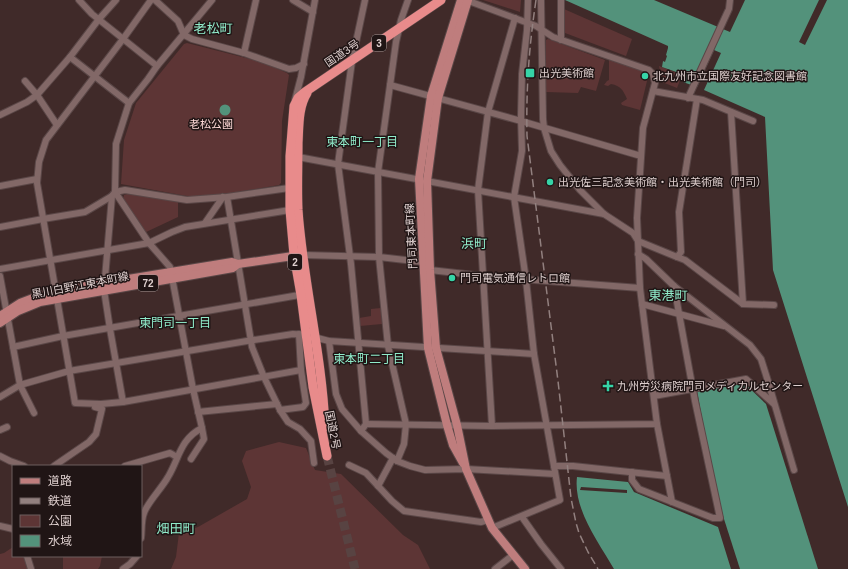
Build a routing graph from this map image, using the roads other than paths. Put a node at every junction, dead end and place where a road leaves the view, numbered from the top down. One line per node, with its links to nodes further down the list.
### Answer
1 (79, 0): 19 (street)
2 (116, 0): 19 (street)
3 (151, 0): 24 (street)
4 (155, 0): 23 (street)
5 (212, 0): 23 (street)
6 (256, 0): 26 (street)
7 (293, 0): 17 (street)
8 (315, 0): 17 (street)
9 (365, 0): 28 (street)
10 (408, 0): 21 (street)
11 (442, 0): 21 (highway, 国道3号 / 3)
12 (466, 0): 18 (street); 39 (main road, 門司東本町線)
13 (528, 0): 20 (street)
14 (541, 0): 22 (street)
15 (561, 0): 25 (street)
16 (730, 0): 40 (street)
17 (313, 12): 29 (street)
18 (515, 18): 20 (street); 44 (street)
19 (98, 19): 24 (street); 27 (street)
20 (528, 23): 22 (street); 47 (street)
21 (398, 30): 28 (highway, 国道3号 / 3); 34 (street)
22 (541, 30): 25 (street); 50 (street)
23 (184, 35): 26 (street); 30 (street)
24 (123, 39): 30 (street); 31 (street)
25 (562, 40): 36 (street)
26 (244, 53): 29 (street)
27 (70, 57): 31 (street); 37 (street)
28 (352, 61): 35 (highway, 国道3号 / 3); 53 (street)
29 (304, 64): 32 (street)
30 (157, 66): 42 (street)
31 (95, 76): 42 (street); 49 (street)
32 (301, 77): 38 (street); 43 (street)
33 (25, 81): 37 (street)
34 (390, 85): 39 (street); 54 (street)
35 (315, 86): 38 (highway, 国道3号 / 3); 43 (highway, 国道3号 / 3)
36 (653, 91): 40 (street); 51 (street)
37 (37, 95): 46 (street); 49 (street)
38 (301, 95): 43 (highway, 国道3号 / 3)
39 (434, 97): 44 (street); 56 (main road, 門司東本町線)
40 (688, 98): 41 (street)
41 (697, 99): 45 (street); 76 (street)
42 (129, 103): 60 (street)
43 (297, 106): 52 (highway, 国道2号 / 2); 57 (highway, 国道2号 / 2)
44 (488, 112): 47 (street); 59 (street)
45 (731, 112): 48 (street); 92 (street)
46 (0, 115)
47 (522, 121): 50 (street); 62 (street)
48 (754, 121)
49 (57, 125): 55 (street)
50 (544, 128): 51 (street); 64 (street)
51 (641, 156): 69 (street)
52 (298, 157): 53 (street); 57 (highway, 国道2号 / 2)
53 (338, 164): 54 (street); 74 (street)
54 (378, 172): 56 (street); 75 (street)
55 (37, 179): 58 (street); 65 (street)
56 (423, 180): 59 (street); 78 (main road, 門司東本町線); 81 (main road, 門司東本町線)
57 (293, 185): 61 (street); 63 (highway, 国道2号 / 2); 73 (highway, 国道2号 / 2)
58 (0, 186)
59 (478, 190): 62 (street); 84 (street)
60 (114, 194): 61 (street); 65 (street); 70 (street); 71 (street)
61 (225, 197): 66 (street); 67 (street)
62 (514, 197): 64 (street); 85 (street)
63 (290, 210): 66 (street); 73 (highway, 国道2号 / 2)
64 (604, 214): 69 (street)
65 (43, 219): 68 (street); 77 (street)
66 (230, 219): 67 (street); 79 (street)
67 (205, 223): 70 (street)
68 (0, 228)
69 (638, 241): 72 (street); 76 (street)
70 (148, 243): 71 (street); 82 (street)
71 (107, 251): 77 (street); 86 (street)
72 (638, 254): 87 (street); 88 (street)
73 (299, 255): 74 (street); 79 (main road, 黒川白野江東本町線 / 72); 89 (highway, 国道2号 / 2)
74 (350, 256): 75 (street); 105 (street)
75 (379, 257): 78 (street); 106 (street)
76 (677, 257): 92 (street)
77 (50, 260): 80 (street); 90 (street)
78 (423, 262): 81 (street); 108 (main road, 門司東本町線)
79 (238, 264): 82 (main road, 黒川白野江東本町線 / 72); 93 (street)
80 (0, 269)
81 (430, 270): 84 (street); 108 (main road, 門司東本町線)
82 (172, 275): 86 (main road, 黒川白野江東本町線 / 72); 97 (street)
83 (0, 276): 96 (street)
84 (483, 276): 85 (street); 110 (street)
85 (526, 280): 88 (street); 111 (street)
86 (105, 286): 90 (main road, 黒川白野江東本町線 / 72); 100 (street)
87 (674, 286): 95 (street); 99 (street)
88 (640, 288): 91 (street)
89 (305, 294): 93 (street); 102 (highway, 国道2号 / 2)
90 (56, 295): 96 (main road, 黒川白野江東本町線 / 72); 101 (street)
91 (642, 304): 95 (street); 119 (street)
92 (743, 304): 94 (street)
93 (244, 305): 97 (street); 103 (street)
94 (774, 305)
95 (678, 313): 99 (street); 118 (street)
96 (5, 316): 98 (main road, 黒川白野江東本町線 / 72); 107 (street)
97 (178, 317): 100 (street); 109 (street)
98 (0, 323)
99 (727, 326): 123 (street)
100 (110, 329): 101 (street); 112 (street)
101 (63, 336): 107 (street); 114 (street)
102 (307, 336): 102 (highway, 国道2号 / 2); 103 (street); 104 (street); 113 (street)
103 (251, 340): 109 (street); 115 (street)
104 (329, 342): 105 (street); 137 (street)
105 (359, 343): 106 (street); 127 (street)
106 (388, 346): 108 (street); 128 (street)
107 (13, 347): 116 (street)
108 (432, 348): 110 (street); 130 (main road, 門司東本町線); 132 (main road, 門司東本町線)
109 (185, 351): 112 (street); 117 (street)
110 (487, 352): 111 (street); 133 (street)
111 (534, 354): 131 (street)
112 (117, 363): 114 (street); 121 (street)
113 (301, 370): 115 (street); 124 (street)
114 (69, 371): 116 (street); 122 (street)
115 (264, 377): 117 (street); 124 (street)
116 (20, 385): 120 (street); 126 (street)
117 (193, 389): 121 (street); 125 (street)
118 (693, 389): 119 (street); 123 (street); 154 (street)
119 (654, 396): 129 (street)
120 (0, 397)
121 (123, 402): 122 (street)
122 (86, 403): 144 (street)
123 (775, 406): 149 (street)
124 (278, 407): 125 (street); 142 (street)
125 (198, 412): 135 (street)
126 (34, 413)
127 (366, 424): 128 (street); 137 (street)
128 (406, 424): 130 (street); 141 (street)
129 (657, 424): 131 (street); 152 (street)
130 (447, 425): 132 (street); 148 (main road, 門司東本町線)
131 (546, 425): 133 (street); 147 (street)
132 (456, 426): 133 (street); 148 (main road, 門司東本町線)
133 (492, 426)
134 (7, 427): 136 (street)
135 (202, 428): 139 (street); 140 (street)
136 (0, 430)
137 (361, 431): 141 (street)
138 (0, 456): 143 (street)
139 (177, 457): 145 (street); 160 (street)
140 (191, 459)
141 (395, 460): 148 (street); 153 (street)
142 (314, 463)
143 (21, 465)
144 (55, 465)
145 (128, 465)
146 (349, 465): 153 (street)
147 (554, 466): 150 (street); 151 (street)
148 (466, 469): 151 (street); 156 (main road, 門司東本町線)
149 (794, 470)
150 (632, 472): 152 (street); 154 (street)
151 (555, 474): 155 (street)
152 (667, 476): 154 (street)
153 (378, 486): 156 (street)
154 (672, 502)
155 (522, 517): 158 (street); 168 (street)
156 (488, 520): 158 (main road, 門司東本町線)
157 (0, 526): 159 (street)
158 (492, 528): 161 (main road, 門司東本町線)
159 (12, 529)
160 (142, 530)
161 (514, 555): 166 (street); 167 (main road, 門司東本町線)
162 (26, 557): 164 (street)
163 (136, 557): 165 (street)
164 (31, 569)
165 (123, 569)
166 (495, 569)
167 (525, 569)
168 (561, 569)

